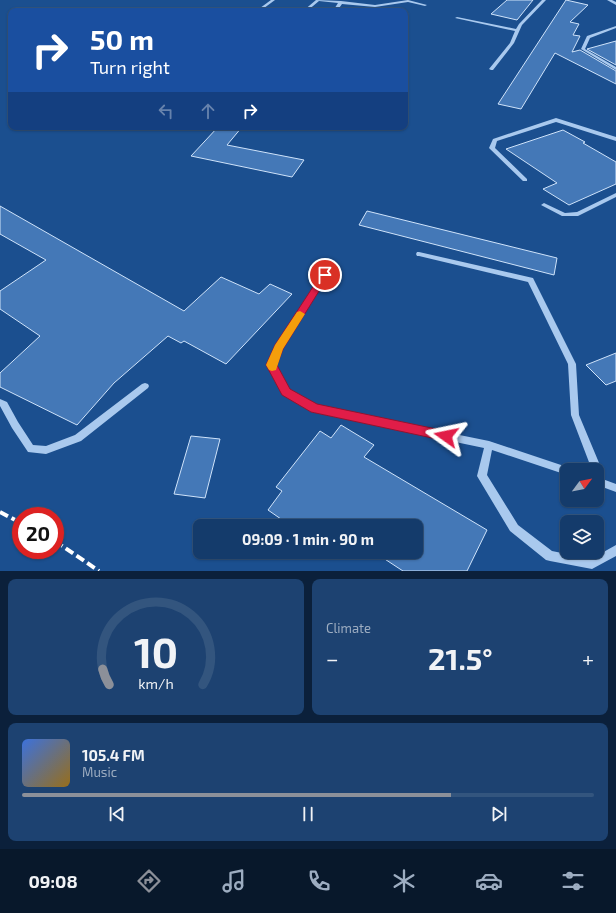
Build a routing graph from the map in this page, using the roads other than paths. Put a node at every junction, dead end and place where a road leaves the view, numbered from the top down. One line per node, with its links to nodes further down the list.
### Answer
1 (273, 0): 8 (street)
2 (319, 0): 5 (street); 9 (street)
3 (544, 0): 13 (street)
4 (609, 0): 7 (street)
5 (341, 2): 6 (street); 10 (street)
6 (425, 4)
7 (616, 4)
8 (262, 8)
9 (309, 8)
10 (337, 8)
11 (457, 18): 13 (street)
12 (616, 27): 15 (street)
13 (518, 30): 14 (street)
14 (491, 69)
15 (616, 69)
16 (616, 139): 17 (street)
17 (525, 180)
18 (616, 195): 19 (street)
19 (544, 205)
20 (419, 254): 25 (street)
21 (325, 275): 24 (street)
22 (145, 386): 23 (street)
23 (0, 402)
24 (489, 445): 26 (street); 29 (street)
25 (594, 463)
26 (560, 469)
27 (604, 484): 28 (street)
28 (616, 488)
29 (616, 550)

